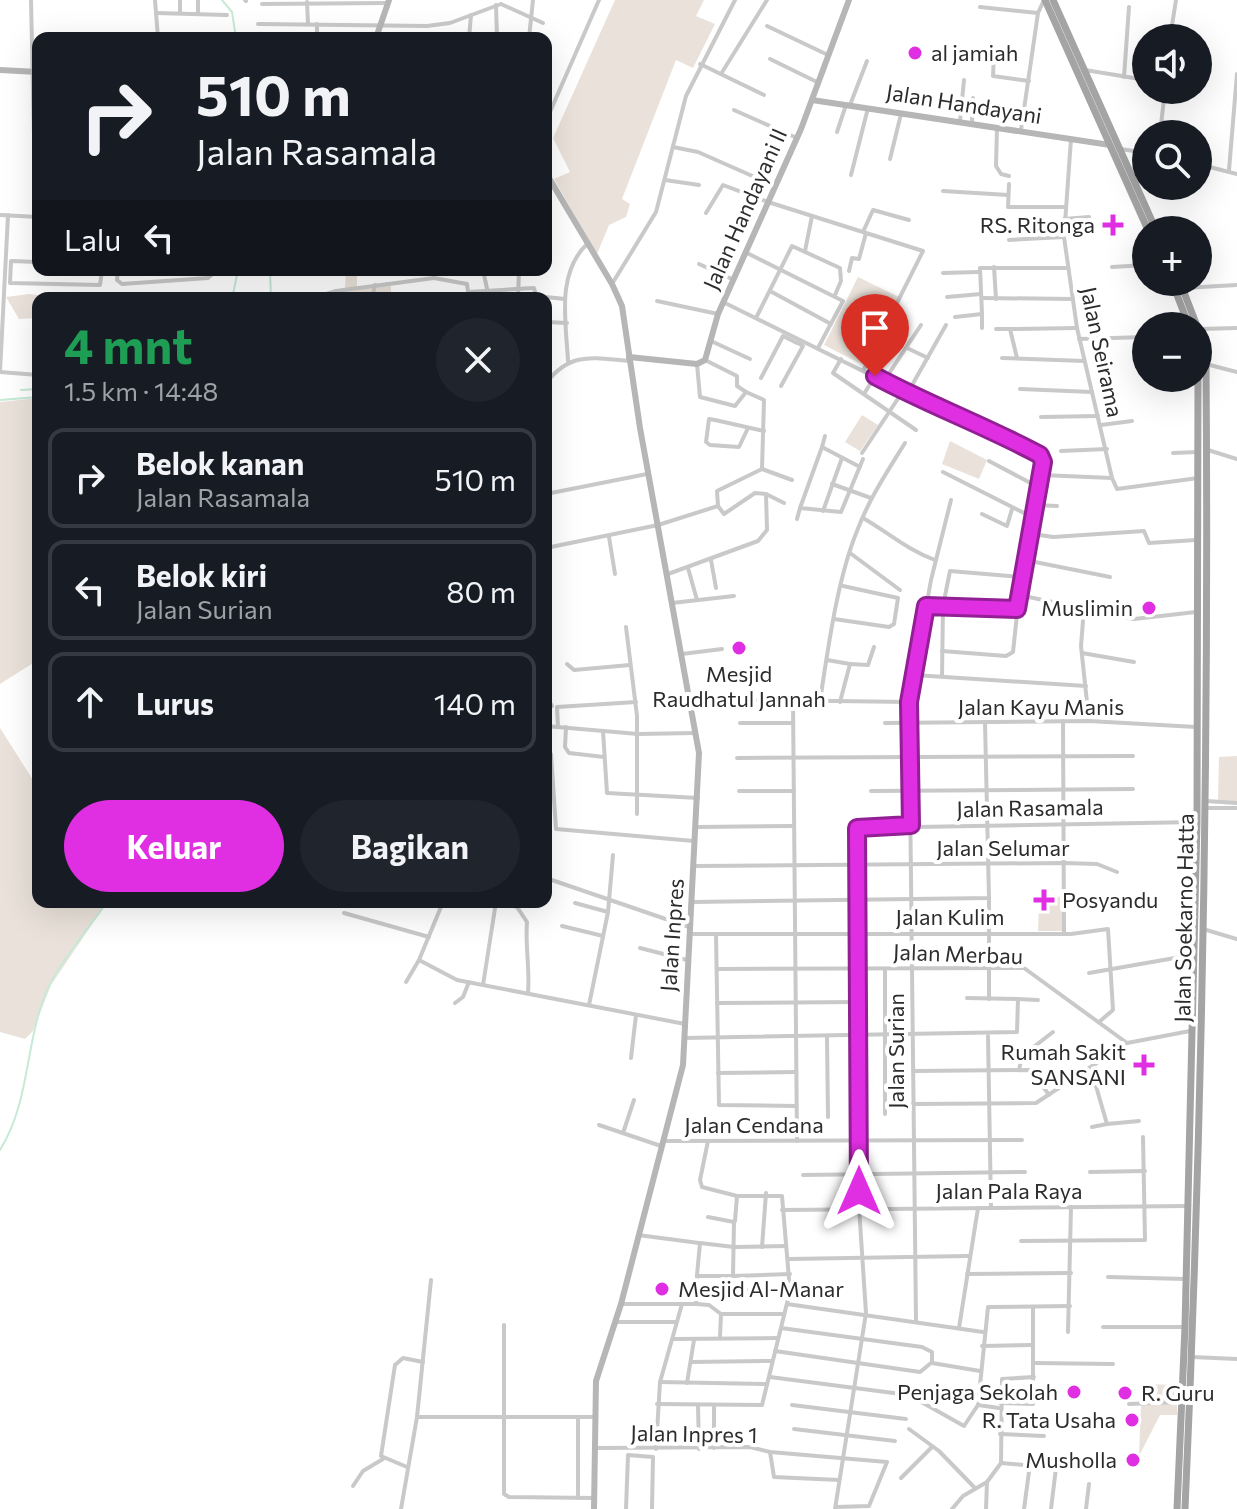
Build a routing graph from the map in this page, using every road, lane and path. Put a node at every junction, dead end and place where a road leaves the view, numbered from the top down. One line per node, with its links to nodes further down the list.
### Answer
1 (31, 0): 33 (street)
2 (155, 0): 19 (street)
3 (180, 0): 20 (street)
4 (198, 0): 22 (street)
5 (533, 0): 25 (street)
6 (599, 0): 59 (street)
7 (735, 0): 44 (street)
8 (767, 0): 48 (street)
9 (849, 0): 41 (main road, Jalan Handayani II)
10 (1044, 0): 21 (street); 71 (main road)
11 (1053, 0): 46 (main road)
12 (1176, 0): 31 (street)
13 (307, 2): 14 (street); 15 (street); 28 (street)
14 (388, 2): 30 (main road)
15 (262, 4)
16 (496, 5): 24 (street); 25 (street); 38 (street)
17 (980, 7): 21 (street)
18 (1129, 7): 50 (street)
19 (156, 13): 20 (street); 34 (street)
20 (180, 13): 22 (street)
21 (1038, 13): 53 (street)
22 (198, 14): 23 (street)
23 (227, 15)
24 (471, 15): 30 (street); 37 (street)
25 (532, 18): 26 (street); 39 (street)
26 (543, 23)
27 (258, 24): 28 (street)
28 (308, 24): 29 (street)
29 (317, 24): 30 (street); 35 (street)
30 (380, 24): 36 (main road)
31 (1172, 24)
32 (767, 26): 41 (street)
33 (33, 32)
34 (158, 32)
35 (317, 32)
36 (378, 32)
37 (470, 32)
38 (497, 32)
39 (530, 32)
40 (994, 54): 53 (street)
41 (828, 55): 54 (main road, Jalan Handayani II)
42 (770, 59): 54 (street)
43 (867, 61): 58 (street)
44 (700, 64): 48 (street); 72 (street)
45 (0, 70): 47 (main road)
46 (1085, 70): 50 (street); 73 (main road)
47 (32, 72)
48 (721, 74): 55 (street)
49 (1237, 75): 67 (street)
50 (1124, 77): 51 (street)
51 (1132, 78)
52 (964, 80): 63 (street)
53 (1029, 81): 66 (street)
54 (819, 83): 57 (main road, Jalan Handayani II)
55 (764, 95)
56 (973, 98): 64 (street)
57 (812, 100): 58 (main road, Jalan Handayani); 69 (main road, Jalan Handayani II)
58 (848, 105): 60 (main road, Jalan Handayani); 68 (street)
59 (552, 107)
60 (868, 108): 62 (main road, Jalan Handayani); 79 (street)
61 (734, 110): 69 (street)
62 (902, 112): 63 (main road, Jalan Handayani); 75 (street)
63 (960, 121): 64 (main road, Jalan Handayani)
64 (972, 123): 65 (main road, Jalan Handayani)
65 (997, 127): 66 (main road, Jalan Handayani); 80 (street)
66 (1021, 130): 70 (main road, Jalan Handayani)
67 (1235, 130): 77 (street)
68 (837, 132)
69 (797, 138): 85 (main road, Jalan Handayani II)
70 (1071, 139): 71 (main road, Jalan Handayani); 89 (street, Jalan Seirama)
71 (1110, 145): 94 (main road)
72 (673, 147): 81 (street); 85 (street)
73 (1121, 149): 74 (street); 95 (main road)
74 (1132, 151)
75 (890, 159)
76 (1212, 167): 77 (street)
77 (1229, 170): 78 (street)
78 (1237, 174)
79 (851, 175)
80 (1009, 176)
81 (665, 180): 84 (street); 126 (street)
82 (552, 183): 105 (main road, Jalan Inpres)
83 (1009, 184): 87 (street)
84 (699, 185)
85 (775, 186): 88 (main road, Jalan Handayani II)
86 (943, 191): 87 (street)
87 (1008, 195): 89 (street)
88 (768, 202): 90 (street); 93 (street); 107 (main road, Jalan Handayani II)
89 (1064, 207): 98 (street, Jalan Seirama)
90 (706, 213)
91 (0, 215): 92 (street)
92 (8, 215): 96 (street); 103 (street)
93 (812, 216): 100 (street); 106 (street)
94 (1142, 216)
95 (1150, 216)
96 (32, 217)
97 (1089, 217): 98 (street)
98 (1064, 219): 101 (street, Jalan Seirama)
99 (909, 220): 100 (street)
100 (864, 233): 116 (street); 179 (street)
101 (1064, 237): 104 (street); 114 (street, Jalan Seirama)
102 (0, 239): 103 (street)
103 (7, 239): 108 (street)
104 (1009, 240)
105 (587, 244): 126 (main road, Jalan Inpres); 142 (street)
106 (805, 251): 115 (street); 137 (street)
107 (744, 252): 115 (street); 125 (main road, Jalan Handayani II)
108 (5, 261): 109 (street); 119 (street); 140 (street)
109 (32, 262)
110 (699, 264): 125 (street)
111 (1132, 266): 113 (street)
112 (994, 267): 114 (street); 117 (street); 143 (street)
113 (1112, 267)
114 (1068, 268): 144 (street, Jalan Seirama)
115 (780, 269): 132 (street); 137 (street)
116 (849, 271)
117 (979, 272): 118 (street); 138 (street)
118 (943, 273)
119 (101, 276)
120 (117, 276): 121 (street)
121 (210, 276)
122 (484, 276): 131 (street)
123 (519, 276): 130 (street)
124 (434, 278): 127 (street); 131 (street)
125 (732, 279): 146 (main road, Jalan Handayani II)
126 (612, 284): 172 (main road, Jalan Inpres)
127 (375, 285): 133 (street); 134 (street)
128 (1212, 285): 129 (street)
129 (1237, 285)
130 (518, 287): 131 (street); 135 (street); 136 (street)
131 (488, 291)
132 (769, 291): 149 (street); 153 (street)
133 (342, 292)
134 (373, 292)
135 (518, 292)
136 (535, 292)
137 (835, 295): 153 (street)
138 (981, 296): 139 (street); 143 (street); 148 (street)
139 (947, 297)
140 (2, 298): 180 (street)
141 (552, 298): 142 (street)
142 (565, 299): 152 (street)
143 (996, 299): 144 (street)
144 (1073, 299): 157 (street, Jalan Seirama)
145 (657, 301): 147 (street)
146 (723, 302): 147 (main road, Jalan Handayani II); 149 (street)
147 (718, 314): 165 (main road, Jalan Handayani II)
148 (982, 314): 150 (street); 156 (street)
149 (757, 316): 164 (street)
150 (955, 317)
151 (552, 322): 152 (street)
152 (567, 323): 175 (street)
153 (831, 324): 166 (street)
154 (921, 325): 167 (street)
155 (946, 325): 169 (street)
156 (982, 328)
157 (1077, 328): 161 (street); 163 (street, Jalan Seirama)
158 (1212, 328): 159 (street)
159 (1237, 328)
160 (996, 329): 161 (street)
161 (1010, 329): 171 (street)
162 (1132, 337): 163 (street)
163 (1079, 339): 176 (street, Jalan Seirama)
164 (798, 340): 166 (street); 185 (street); 186 (street)
165 (711, 341): 173 (street); 174 (main road, Jalan Handayani II)
166 (818, 346): 168 (street)
167 (907, 348): 169 (street); 188 (street)
168 (841, 358): 179 (street); 193 (street)
169 (928, 358): 188 (street)
170 (1002, 358): 171 (street)
171 (1017, 358): 176 (street)
172 (629, 359): 175 (street); 177 (main road); 215 (main road, Jalan Inpres)
173 (750, 359)
174 (705, 360): 177 (main road); 189 (street)
175 (568, 361): 184 (street)
176 (1084, 361): 190 (street, Jalan Seirama)
177 (697, 364): 189 (street)
178 (1212, 366): 181 (street)
179 (864, 369): 183 (street)
180 (0, 372): 182 (street)
181 (1237, 372)
182 (32, 375)
183 (875, 376): 188 (street); 193 (street)
184 (552, 377)
185 (761, 378)
186 (781, 386)
187 (1020, 389): 190 (street)
188 (907, 390): 194 (street); 216 (street)
189 (746, 392): 201 (street)
190 (1092, 392): 195 (street, Jalan Seirama)
191 (1199, 392): 206 (main road, Jalan Soekarno Hatta)
192 (1205, 392): 206 (main road, Jalan Soekarno Hatta)
193 (864, 395): 194 (street)
194 (889, 412): 200 (street); 212 (street)
195 (1098, 416): 196 (street); 198 (street, Jalan Seirama)
196 (1041, 417)
197 (1132, 421): 198 (street)
198 (1101, 425): 205 (street, Jalan Seirama)
199 (748, 428): 199 (street); 201 (street)
200 (916, 430)
201 (764, 431): 213 (street)
202 (825, 436): 204 (street)
203 (905, 443): 225 (street)
204 (822, 447): 209 (street); 231 (street)
205 (1107, 449): 207 (street); 217 (street, Jalan Seirama)
206 (1202, 450): 208 (street); 210 (street); 218 (main road, Jalan Soekarno Hatta); 252 (main road, Jalan Soekarno Hatta)
207 (1061, 451)
208 (1173, 453)
209 (842, 458): 212 (street); 220 (street)
210 (1237, 459)
211 (989, 461): 221 (street)
212 (860, 467): 222 (street)
213 (762, 469): 219 (street); 229 (street)
214 (943, 472): 232 (street)
215 (647, 474): 223 (street); 238 (main road, Jalan Inpres)
216 (1041, 475): 217 (street); 221 (street)
217 (1112, 478): 218 (street)
218 (1198, 478): 241 (main road, Jalan Soekarno Hatta)
219 (792, 480)
220 (832, 484): 222 (street); 233 (street)
221 (1038, 487): 228 (street)
222 (849, 490): 225 (street); 233 (street)
223 (552, 493)
224 (766, 494): 227 (street); 229 (street); 244 (street)
225 (871, 498): 235 (street)
226 (951, 500): 245 (street, Jalan Surian)
227 (784, 503)
228 (1035, 505): 230 (street); 236 (street)
229 (718, 506): 238 (street)
230 (1057, 506)
231 (800, 508): 233 (street); 237 (street)
232 (1012, 509): 234 (street); 236 (street)
233 (823, 511)
234 (982, 514)
235 (862, 518): 243 (street); 245 (street)
236 (1034, 518): 239 (street)
237 (797, 519)
238 (658, 525): 240 (street); 249 (main road, Jalan Inpres)
239 (1033, 534): 241 (street); 246 (street)
240 (609, 537): 242 (street); 248 (street)
241 (1198, 540): 252 (main road, Jalan Soekarno Hatta)
242 (552, 547)
243 (850, 553): 253 (street); 255 (street)
244 (711, 560): 247 (street); 254 (street)
245 (935, 560): 260 (street, Jalan Surian)
246 (1025, 560): 250 (street); 251 (street)
247 (688, 568): 249 (street); 258 (street)
248 (615, 574)
249 (668, 574): 259 (main road, Jalan Inpres)
250 (1021, 577): 256 (street); 261 (street)
251 (1110, 577)
252 (1202, 580): 264 (main road, Jalan Soekarno Hatta); 317 (main road, Jalan Soekarno Hatta)
253 (843, 586): 265 (street); 265 (street)
254 (716, 588)
255 (900, 590)
256 (1019, 595): 262 (street); 263 (street)
257 (734, 596): 258 (street)
258 (697, 600): 259 (street)
259 (672, 603): 271 (main road, Jalan Inpres)
260 (926, 606): 261 (street); 277 (street, Jalan Surian)
261 (943, 606): 263 (street); 269 (street)
262 (1085, 607): 264 (street); 270 (street)
263 (1017, 609): 269 (street)
264 (1198, 611): 296 (main road, Jalan Soekarno Hatta)
265 (834, 619): 272 (street)
266 (626, 627): 276 (street)
267 (874, 647): 275 (street)
268 (722, 649): 271 (street)
269 (942, 651): 278 (street)
270 (1082, 653): 273 (street); 279 (street)
271 (682, 654): 280 (main road, Jalan Inpres)
272 (827, 660): 275 (street); 282 (street)
273 (1134, 662)
274 (567, 664): 276 (street)
275 (850, 664): 284 (street)
276 (630, 665): 283 (street)
277 (914, 675): 278 (street); 285 (street, Jalan Surian)
278 (942, 676): 279 (street)
279 (1086, 686): 287 (street)
280 (691, 699): 281 (street); 298 (main road, Jalan Inpres)
281 (793, 701): 282 (street); 290 (street)
282 (820, 701): 284 (street)
283 (636, 702): 294 (street); 299 (street)
284 (840, 702): 285 (street)
285 (909, 702): 292 (street, Jalan Surian)
286 (1063, 721): 287 (street, Jalan Kayu Manis); 288 (street, Jalan Kayu Manis); 300 (street)
287 (1089, 721): 296 (street, Jalan Kayu Manis)
288 (985, 722): 292 (street, Jalan Kayu Manis); 302 (street)
289 (740, 723): 290 (street)
290 (793, 723): 305 (street)
291 (885, 723): 292 (street, Jalan Kayu Manis)
292 (911, 723): 301 (street, Jalan Surian)
293 (552, 726): 294 (street)
294 (558, 727): 295 (street)
295 (566, 727): 297 (street); 304 (street)
296 (1196, 727): 320 (main road, Jalan Soekarno Hatta)
297 (603, 731): 299 (street); 304 (street)
298 (697, 733): 299 (street); 316 (main road, Jalan Inpres)
299 (638, 734): 315 (street)
300 (1063, 755): 302 (street); 303 (street); 308 (street)
301 (911, 756): 302 (street); 305 (street); 314 (street, Jalan Surian)
302 (985, 756): 310 (street)
303 (1133, 756)
304 (604, 757): 315 (street)
305 (794, 757): 306 (street); 312 (street)
306 (737, 758)
307 (552, 769): 327 (street)
308 (1064, 789): 309 (street); 310 (street); 321 (street)
309 (1133, 789)
310 (987, 790): 314 (street); 324 (street)
311 (739, 791): 312 (street)
312 (794, 791): 325 (street)
313 (871, 791): 314 (street)
314 (911, 792): 323 (street, Jalan Surian)
315 (638, 795): 316 (street); 319 (street)
316 (699, 798): 326 (main road, Jalan Inpres)
317 (1204, 804): 318 (street); 350 (main road, Jalan Soekarno Hatta)
318 (1237, 806)
319 (637, 814)
320 (1197, 822): 321 (street, Jalan Rasamala); 362 (main road, Jalan Soekarno Hatta)
321 (1064, 824): 324 (street, Jalan Rasamala); 329 (street)
322 (863, 825): 323 (street, Jalan Rasamala); 332 (street, Jalan Surian)
323 (911, 825): 324 (street, Jalan Rasamala); 333 (street, Jalan Surian)
324 (988, 825): 330 (street)
325 (794, 826): 326 (street); 331 (street)
326 (697, 827): 327 (main road, Jalan Inpres)
327 (696, 841): 334 (main road, Jalan Inpres)
328 (613, 855): 338 (street)
329 (1064, 863): 330 (street, Jalan Selumar); 335 (street, Jalan Selumar); 356 (street)
330 (989, 864): 333 (street, Jalan Selumar); 337 (street)
331 (794, 865): 332 (street, Jalan Selumar); 334 (street, Jalan Selumar); 339 (street)
332 (857, 865): 333 (street, Jalan Selumar); 341 (street, Jalan Surian)
333 (911, 865): 340 (street, Jalan Surian)
334 (695, 866): 342 (main road, Jalan Inpres)
335 (1117, 872)
336 (552, 880): 338 (street, Jalan Kulim)
337 (989, 898): 340 (street); 353 (street)
338 (609, 899): 347 (street); 351 (street, Jalan Kulim)
339 (794, 899): 341 (street); 342 (street); 354 (street)
340 (911, 899): 341 (street); 352 (street, Jalan Surian)
341 (857, 900): 355 (street, Jalan Surian)
342 (693, 902): 351 (main road, Jalan Inpres)
343 (575, 903): 347 (street)
344 (441, 908): 359 (street)
345 (498, 908): 375 (street)
346 (518, 908): 376 (street)
347 (608, 912): 358 (street)
348 (344, 913): 359 (street)
349 (562, 926): 358 (street)
350 (1201, 929): 360 (street); 401 (main road, Jalan Soekarno Hatta)
351 (692, 931): 357 (street, Jalan Kulim); 364 (main road, Jalan Inpres)
352 (912, 933): 353 (street, Jalan Kulim); 355 (street, Jalan Kulim); 369 (street, Jalan Surian)
353 (989, 933): 356 (street, Jalan Kulim); 365 (street)
354 (795, 934): 355 (street, Jalan Kulim); 357 (street, Jalan Kulim); 366 (street)
355 (858, 934): 367 (street, Jalan Surian)
356 (1064, 934): 371 (street, Jalan Kulim)
357 (716, 935): 370 (street)
358 (603, 936): 385 (street)
359 (429, 937): 363 (street)
360 (1237, 939)
361 (640, 948): 364 (street)
362 (1194, 955): 371 (street); 389 (main road, Jalan Soekarno Hatta)
363 (419, 960): 373 (street); 374 (street)
364 (687, 960): 388 (main road, Jalan Inpres)
365 (990, 967): 369 (street, Jalan Merbau); 378 (street); 387 (street, Jalan Merbau)
366 (795, 968): 367 (street, Jalan Merbau); 370 (street, Jalan Merbau); 384 (street)
367 (858, 968): 368 (street, Jalan Merbau); 381 (street, Jalan Surian)
368 (885, 968): 369 (street, Jalan Merbau); 396 (street)
369 (912, 968): 391 (street, Jalan Surian)
370 (717, 969): 383 (street)
371 (1112, 969): 372 (street); 387 (street)
372 (1089, 973)
373 (406, 982)
374 (469, 982): 375 (street); 382 (street)
375 (483, 985): 376 (street)
376 (528, 993): 385 (street)
377 (967, 998): 378 (street)
378 (989, 999): 379 (street)
379 (1018, 999): 380 (street); 392 (street)
380 (1038, 1000)
381 (858, 1002): 384 (street); 395 (street, Jalan Surian)
382 (455, 1003)
383 (717, 1003): 384 (street); 398 (street)
384 (796, 1003): 393 (street)
385 (589, 1005): 386 (street)
386 (636, 1015): 388 (street); 400 (street)
387 (1099, 1022): 399 (street, Jalan Merbau)
388 (685, 1024): 397 (main road, Jalan Inpres)
389 (1192, 1030): 399 (street); 401 (main road, Jalan Soekarno Hatta)
390 (1053, 1032): 404 (street)
391 (912, 1036): 392 (street); 396 (street); 405 (street, Jalan Surian)
392 (988, 1036): 403 (street)
393 (796, 1037): 394 (street); 398 (street); 406 (street)
394 (827, 1037): 395 (street); 414 (street)
395 (858, 1037): 396 (street); 423 (street, Jalan Surian)
396 (886, 1037): 413 (street)
397 (684, 1038): 398 (street); 427 (main road, Jalan Inpres)
398 (717, 1038): 407 (street)
399 (1127, 1043): 402 (street)
400 (631, 1058)
401 (1196, 1065): 437 (main road, Jalan Soekarno Hatta); 495 (main road, Jalan Soekarno Hatta)
402 (1091, 1069): 408 (street); 416 (street)
403 (990, 1070): 404 (street); 405 (street); 411 (street)
404 (1019, 1070): 408 (street)
405 (913, 1071): 410 (street, Jalan Surian)
406 (796, 1072): 407 (street); 412 (street)
407 (718, 1073): 412 (street)
408 (1049, 1096): 411 (street)
409 (634, 1100): 419 (street)
410 (913, 1104): 411 (street); 421 (street, Jalan Surian)
411 (990, 1104): 422 (street)
412 (796, 1106): 426 (street)
413 (885, 1114)
414 (828, 1117)
415 (1139, 1121): 416 (street)
416 (1107, 1124): 418 (street)
417 (599, 1125): 419 (street, Jalan Cendana)
418 (1092, 1127)
419 (623, 1133): 427 (street, Jalan Cendana)
420 (1143, 1137): 428 (street)
421 (913, 1139): 422 (street, Jalan Cendana); 423 (street, Jalan Cendana); 433 (street, Jalan Surian)
422 (990, 1139): 424 (street, Jalan Cendana); 431 (street)
423 (859, 1140): 426 (street, Jalan Cendana); 432 (street, Jalan Surian)
424 (1022, 1140)
425 (708, 1141): 426 (street, Jalan Cendana); 427 (street, Jalan Cendana); 436 (street)
426 (797, 1141)
427 (662, 1144): 447 (main road, Jalan Inpres)
428 (1145, 1171): 430 (street); 441 (street)
429 (1025, 1172): 431 (street)
430 (1090, 1172)
431 (990, 1173): 433 (street); 443 (street)
432 (859, 1174): 433 (street); 434 (street); 438 (street, Jalan Surian)
433 (914, 1174): 439 (street, Jalan Surian)
434 (803, 1175)
435 (766, 1193): 436 (street); 444 (street); 453 (street)
436 (737, 1196): 446 (street)
437 (1189, 1206): 441 (street, Jalan Pala Raya); 464 (main road, Jalan Soekarno Hatta)
438 (859, 1207): 439 (street, Jalan Pala Raya); 444 (street, Jalan Pala Raya); 455 (street, Jalan Surian)
439 (915, 1207): 442 (street, Jalan Pala Raya); 456 (street, Jalan Surian)
440 (1071, 1207): 441 (street, Jalan Pala Raya); 443 (street, Jalan Pala Raya); 449 (street)
441 (1146, 1207): 449 (street)
442 (978, 1208): 443 (street, Jalan Pala Raya); 454 (street)
443 (991, 1208)
444 (782, 1210): 451 (street)
445 (708, 1217): 446 (street)
446 (734, 1222): 452 (street)
447 (638, 1235): 450 (street); 468 (main road, Jalan Inpres)
448 (1021, 1241): 449 (street)
449 (1070, 1241): 458 (street)
450 (700, 1243): 452 (street); 461 (street)
451 (786, 1246): 453 (street); 457 (street)
452 (734, 1247): 453 (street); 462 (street)
453 (762, 1247)
454 (969, 1256): 456 (street); 460 (street)
455 (863, 1257): 456 (street); 457 (street); 474 (street, Jalan Surian)
456 (915, 1257): 477 (street, Jalan Surian)
457 (789, 1259): 459 (street)
458 (1071, 1273): 460 (street); 472 (street)
459 (790, 1274): 462 (street); 467 (street)
460 (967, 1274): 484 (street)
461 (697, 1276): 462 (street); 470 (street)
462 (733, 1276)
463 (1108, 1277): 464 (street)
464 (1186, 1279): 482 (main road, Jalan Soekarno Hatta)
465 (431, 1280): 498 (street)
466 (720, 1290): 467 (street)
467 (790, 1291): 471 (street)
468 (621, 1304): 469 (street); 478 (main road, Jalan Inpres)
469 (682, 1304): 470 (street); 479 (street)
470 (696, 1304): 475 (street)
471 (787, 1304): 474 (street); 476 (street)
472 (1070, 1306): 473 (street); 486 (street)
473 (1033, 1307): 485 (street); 492 (street)
474 (866, 1313): 477 (street); 489 (street, Jalan Surian)
475 (721, 1314): 476 (street); 487 (street)
476 (784, 1314): 483 (street)
477 (916, 1321): 484 (street)
478 (615, 1322): 479 (street); 522 (main road, Jalan Inpres)
479 (676, 1322): 490 (street)
480 (504, 1325): 523 (street)
481 (1103, 1327): 482 (street)
482 (1185, 1327): 511 (main road, Jalan Soekarno Hatta)
483 (781, 1328): 488 (street); 489 (street)
484 (959, 1328): 485 (street)
485 (984, 1332): 493 (street)
486 (1068, 1332)
487 (720, 1337): 488 (street); 491 (street)
488 (778, 1338): 494 (street)
489 (863, 1338): 500 (street, Jalan Surian); 501 (street)
490 (673, 1339): 491 (street); 507 (street)
491 (694, 1340): 499 (street)
492 (1033, 1345): 493 (street); 502 (street)
493 (982, 1346): 504 (street)
494 (775, 1351): 497 (street); 500 (street)
495 (1192, 1357): 496 (street); 528 (main road, Jalan Soekarno Hatta)
496 (1237, 1359)
497 (772, 1361): 499 (street); 505 (street)
498 (423, 1362): 520 (street); 539 (street)
499 (691, 1362): 508 (street)
500 (859, 1362): 501 (street); 510 (street, Jalan Surian)
501 (934, 1363): 504 (street)
502 (1034, 1363): 503 (street); 506 (street)
503 (1113, 1364)
504 (980, 1371): 516 (street)
505 (769, 1377): 509 (street); 510 (street)
506 (1034, 1377): 518 (street); 518 (street)
507 (660, 1382): 508 (street); 512 (street)
508 (687, 1383): 509 (street)
509 (767, 1384): 517 (street)
510 (854, 1386): 516 (street); 519 (street, Jalan Surian)
511 (1183, 1402): 513 (street); 528 (main road, Jalan Soekarno Hatta)
512 (657, 1404): 514 (street); 535 (street)
513 (1129, 1404)
514 (698, 1405): 517 (street); 536 (street)
515 (792, 1405): 519 (street)
516 (978, 1405): 518 (street)
517 (714, 1406): 534 (street)
518 (1000, 1406): 527 (street)
519 (850, 1411): 524 (street); 529 (street, Jalan Surian)
520 (417, 1417): 523 (street); 542 (street)
521 (578, 1417): 522 (street); 523 (street); 549 (street)
522 (593, 1417): 532 (main road, Jalan Inpres)
523 (503, 1418): 549 (street)
524 (906, 1419)
525 (794, 1429): 529 (street)
526 (909, 1429): 533 (street)
527 (1000, 1434): 530 (street); 540 (street)
528 (1185, 1434): 561 (main road, Jalan Soekarno Hatta); 562 (main road, Jalan Soekarno Hatta)
529 (846, 1435): 531 (street); 538 (street, Jalan Surian)
530 (1044, 1436)
531 (895, 1441)
532 (593, 1447): 535 (street, Jalan Inpres 1); 550 (main road, Jalan Inpres)
533 (932, 1447): 543 (street); 548 (street)
534 (714, 1448): 536 (street, Jalan Inpres 1); 537 (street, Jalan Inpres 1)
535 (656, 1449): 536 (street, Jalan Inpres 1)
536 (699, 1449)
537 (770, 1452): 538 (street, Jalan Inpres 1); 544 (street)
538 (842, 1455): 544 (street, Jalan Surian); 551 (street, Jalan Inpres 1)
539 (383, 1459): 542 (street); 547 (street)
540 (1001, 1463): 541 (street); 545 (street)
541 (1030, 1464): 558 (street); 559 (street)
542 (408, 1467): 552 (street)
543 (901, 1478)
544 (839, 1480): 551 (street, Jalan Surian)
545 (987, 1482): 548 (street); 557 (street)
546 (1089, 1484): 560 (street)
547 (353, 1486)
548 (974, 1487): 556 (street)
549 (578, 1498): 550 (street)
550 (594, 1498): 553 (main road, Jalan Inpres)
551 (835, 1508)
552 (401, 1509)
553 (594, 1509)
554 (626, 1509): 555 (street)
555 (652, 1509)
556 (952, 1509)
557 (986, 1509)
558 (1024, 1509)
559 (1051, 1509)
560 (1086, 1509)
561 (1177, 1509)
562 (1185, 1509)

